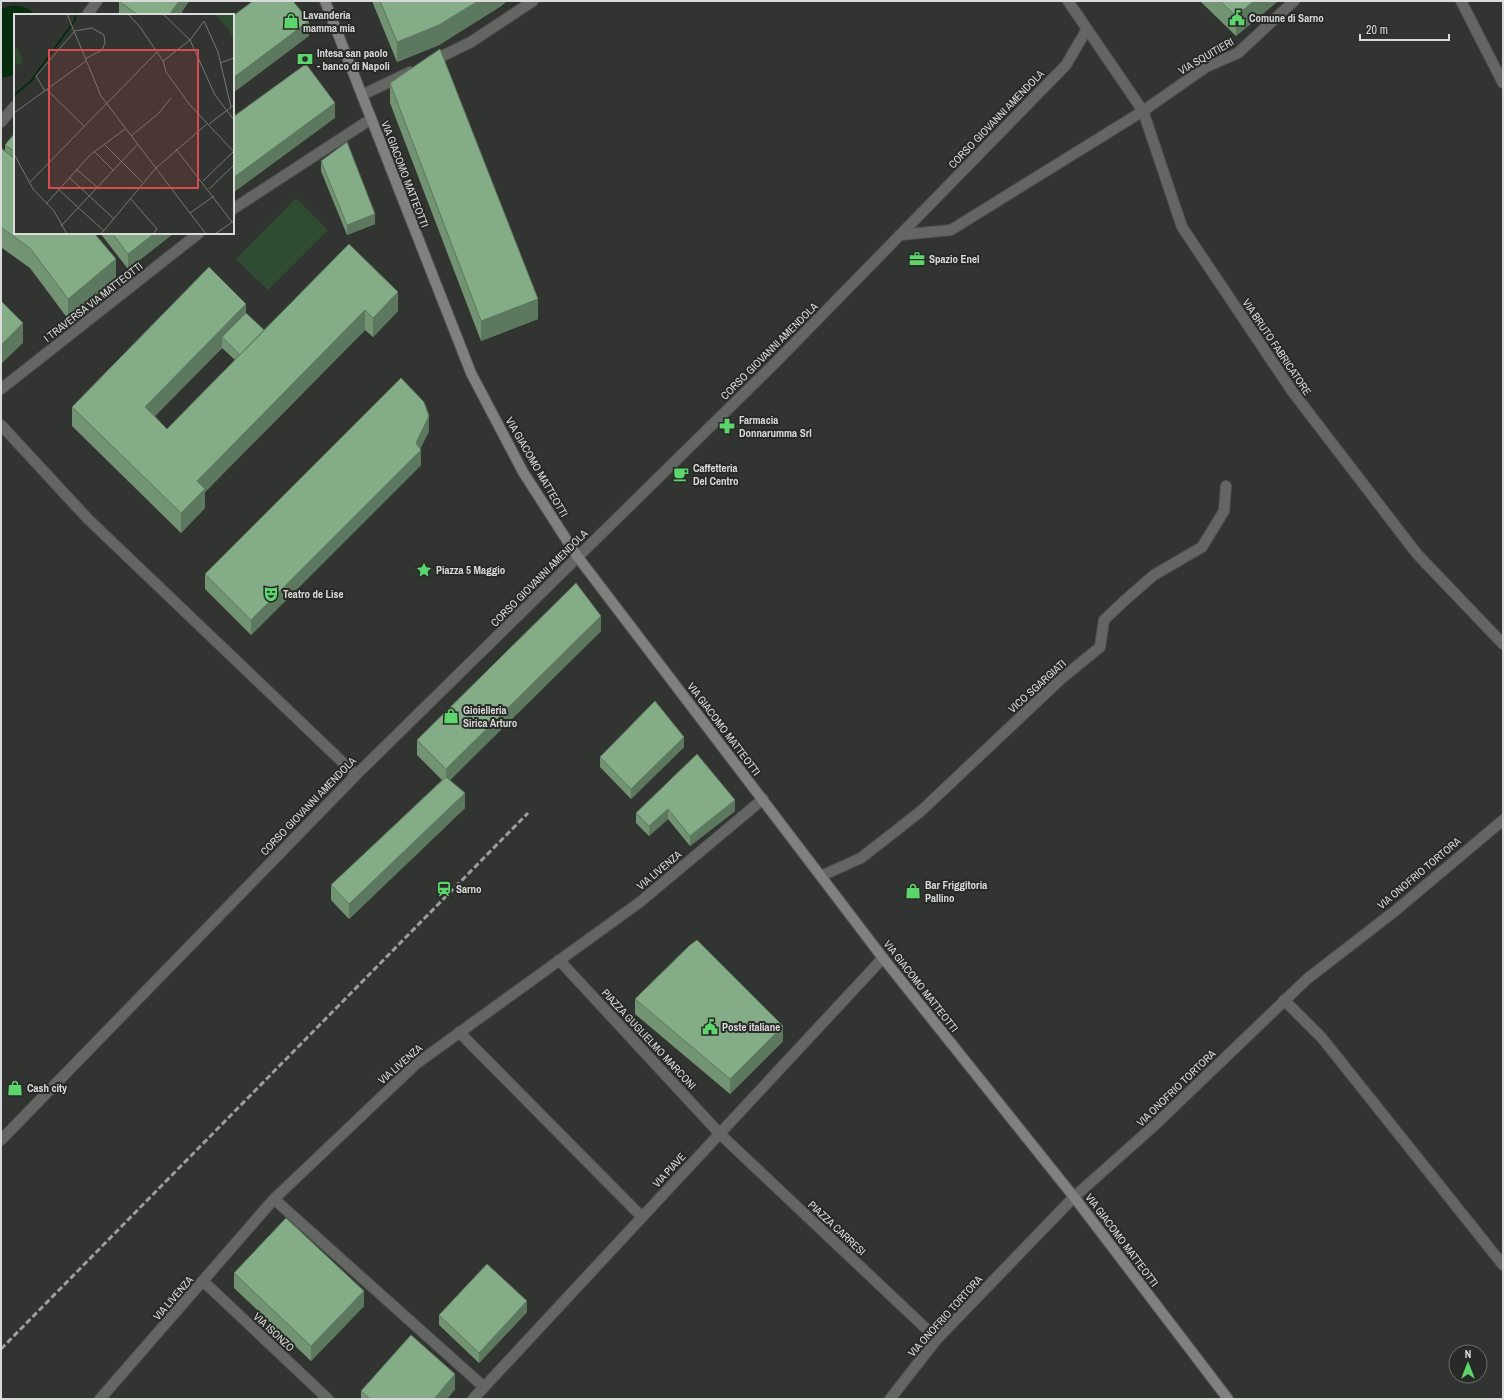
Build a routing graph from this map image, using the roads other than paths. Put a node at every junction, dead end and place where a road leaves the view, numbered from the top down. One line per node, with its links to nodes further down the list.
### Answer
1 (97, 1): 7 (street)
2 (325, 1): 10 (street, VIA GIACOMO MATTEOTTI)
3 (533, 1): 10 (street)
4 (1068, 1): 8 (street, VIA BRUTO FABRICATORE)
5 (1294, 1): 12 (street, VIA SQUITIERI)
6 (1461, 1): 9 (street)
7 (88, 14)
8 (1087, 29): 12 (street, VIA BRUTO FABRICATORE); 17 (street, CORSO GIOVANNI AMENDOLA)
9 (1503, 83)
10 (362, 95): 13 (street, VIA GIACOMO MATTEOTTI)
11 (14, 107): 14 (street)
12 (1144, 111): 17 (street, VIA SQUITIERI); 22 (street, VIA BRUTO FABRICATORE)
13 (371, 119): 15 (street); 21 (street, VIA GIACOMO MATTEOTTI)
14 (1, 122)
15 (234, 208)
16 (198, 234): 18 (street, I TRAVERSA VIA MATTEOTTI)
17 (900, 235): 21 (street, CORSO GIOVANNI AMENDOLA)
18 (1, 389)
19 (1, 425): 23 (street)
20 (1226, 486): 26 (street, VICO SGARGIATI)
21 (577, 556): 23 (street, CORSO GIOVANNI AMENDOLA); 24 (street, VIA GIACOMO MATTEOTTI)
22 (1503, 644)
23 (356, 775): 32 (street, CORSO GIOVANNI AMENDOLA)
24 (763, 799): 26 (street, VIA GIACOMO MATTEOTTI); 28 (street, VIA LIVENZA)
25 (1503, 820): 29 (street, VIA ONOFRIO TORTORA)
26 (821, 876): 27 (street, VIA GIACOMO MATTEOTTI)
27 (883, 958): 31 (street, VIA PIAVE); 33 (street, VIA GIACOMO MATTEOTTI)
28 (559, 960): 30 (street, VIA LIVENZA); 31 (street, PIAZZA GUGLIELMO MARCONI)
29 (1284, 1000): 33 (street, VIA ONOFRIO TORTORA); 36 (street)
30 (459, 1032): 34 (street, VIA LIVENZA); 35 (street)
31 (720, 1134): 35 (street, VIA PIAVE); 38 (street, PIAZZA CARRESI)
32 (1, 1140)
33 (1074, 1197): 38 (street, VIA ONOFRIO TORTORA); 44 (street, VIA GIACOMO MATTEOTTI)
34 (274, 1199): 37 (street, VIA LIVENZA); 39 (street)
35 (642, 1217): 39 (street, VIA PIAVE)
36 (1503, 1265)
37 (203, 1282): 40 (street, VIA LIVENZA); 41 (street, VIA ISONZO)
38 (937, 1339): 43 (street, VIA ONOFRIO TORTORA)
39 (484, 1387): 42 (street, VIA PIAVE)
40 (100, 1399)
41 (328, 1399)
42 (473, 1399)
43 (890, 1399)
44 (1228, 1399)

